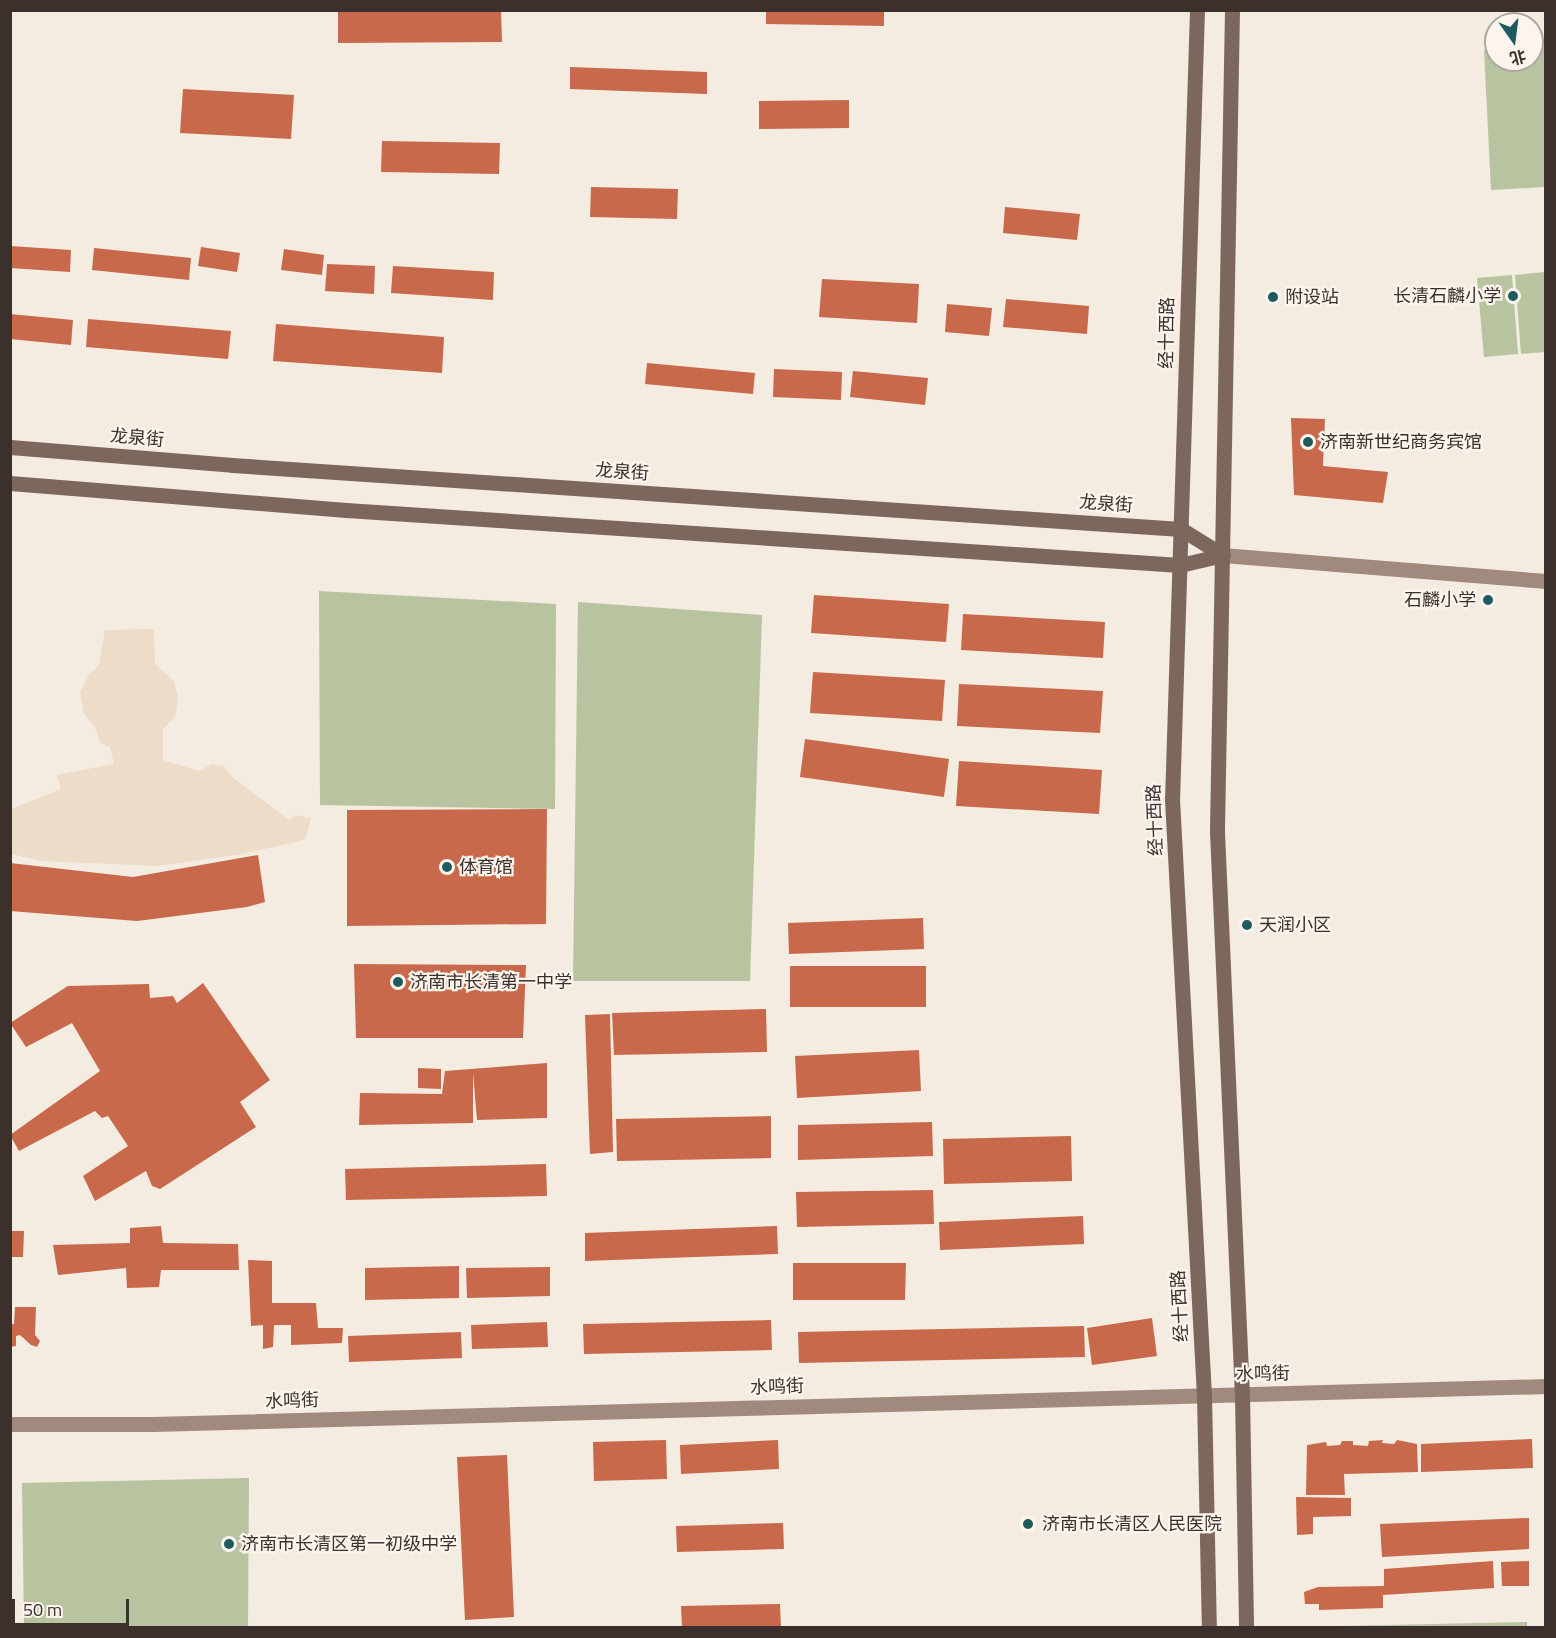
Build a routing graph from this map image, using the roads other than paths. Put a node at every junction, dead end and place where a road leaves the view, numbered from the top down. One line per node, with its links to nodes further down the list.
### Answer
1 (1197, 10): 5 (main road, 经十西路)
2 (1232, 10): 6 (main road)
3 (10, 447): 5 (main road, 龙泉街)
4 (10, 483): 7 (main road, 龙泉街)
5 (1181, 529): 6 (main road, 龙泉街); 7 (main road, 经十西路)
6 (1223, 555): 7 (main road, 龙泉街); 8 (street, 龙泉街); 11 (main road)
7 (1180, 565): 10 (main road, 经十西路)
8 (1545, 581)
9 (1545, 1386): 11 (street, 水鸣街)
10 (1204, 1395): 11 (street, 水鸣街); 12 (street, 水鸣街); 13 (main road, 经十西路)
11 (1242, 1395): 14 (main road)
12 (10, 1424)
13 (1209, 1628)
14 (1246, 1628)

